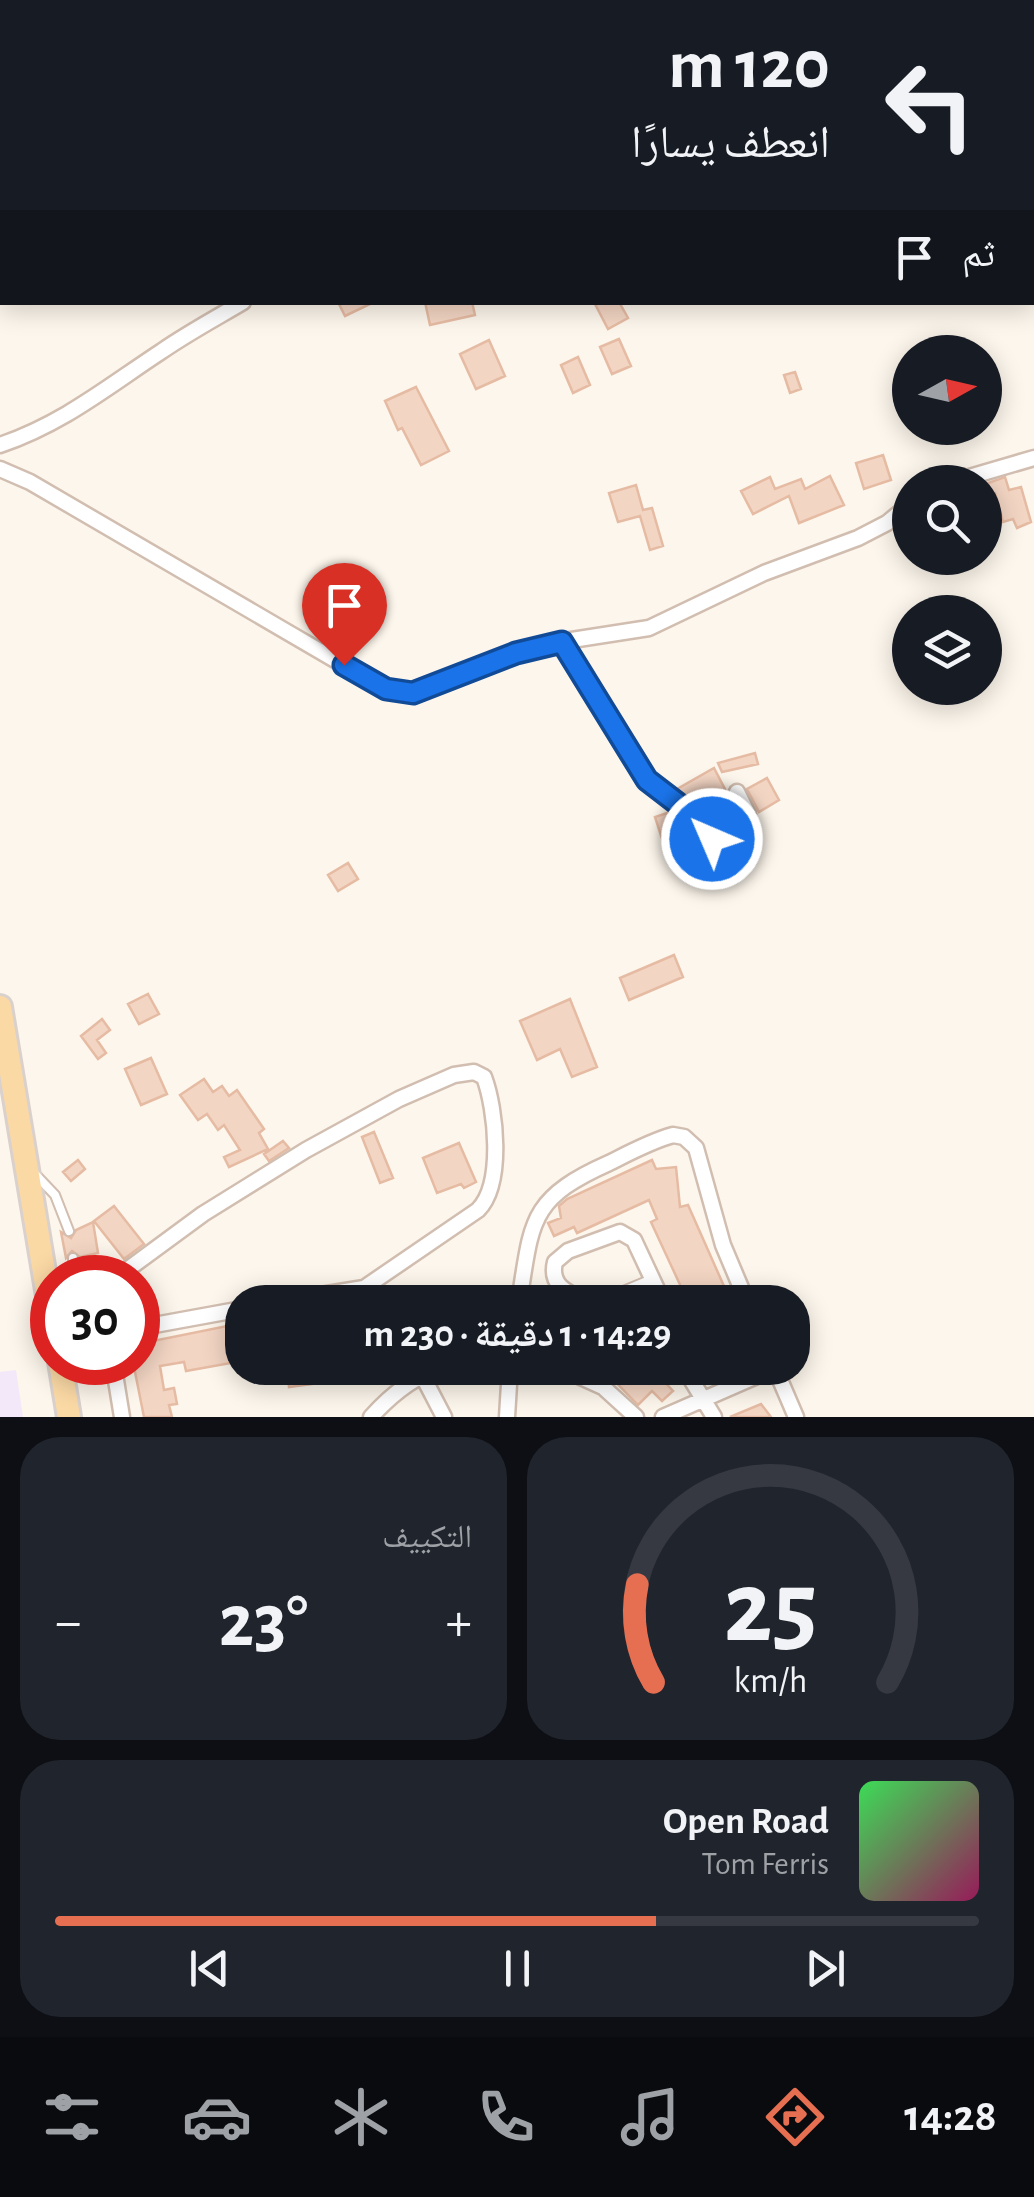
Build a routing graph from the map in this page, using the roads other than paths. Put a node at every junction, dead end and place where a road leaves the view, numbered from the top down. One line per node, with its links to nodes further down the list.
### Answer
1 (238, 305): 2 (street)
2 (0, 445)
3 (1034, 458): 4 (street)
4 (1002, 467)
5 (0, 470): 7 (street)
6 (892, 519): 7 (street)
7 (562, 642): 8 (street)
8 (737, 792)
9 (0, 1007): 10 (main road)
10 (8, 1106): 11 (main road)
11 (27, 1169): 12 (lane); 13 (main road)
12 (68, 1231)
13 (42, 1255)
14 (148, 1255): 16 (street)
15 (652, 1279): 18 (street); 19 (lane); 20 (street)
16 (368, 1285)
17 (522, 1285): 21 (street)
18 (558, 1285)
19 (638, 1285)
20 (655, 1285)
21 (739, 1285)
22 (225, 1312): 23 (street)
23 (160, 1324)
24 (64, 1385): 34 (main road)
25 (117, 1385): 35 (street)
26 (404, 1385): 36 (street)
27 (427, 1385): 37 (street)
28 (509, 1385): 38 (street)
29 (599, 1385): 39 (street)
30 (693, 1385): 33 (street)
31 (736, 1385): 33 (street)
32 (782, 1385): 42 (street)
33 (704, 1399): 40 (street); 41 (street)
34 (69, 1417)
35 (122, 1417)
36 (371, 1417)
37 (444, 1417)
38 (507, 1417)
39 (636, 1417)
40 (663, 1417)
41 (714, 1417)
42 (796, 1417)

